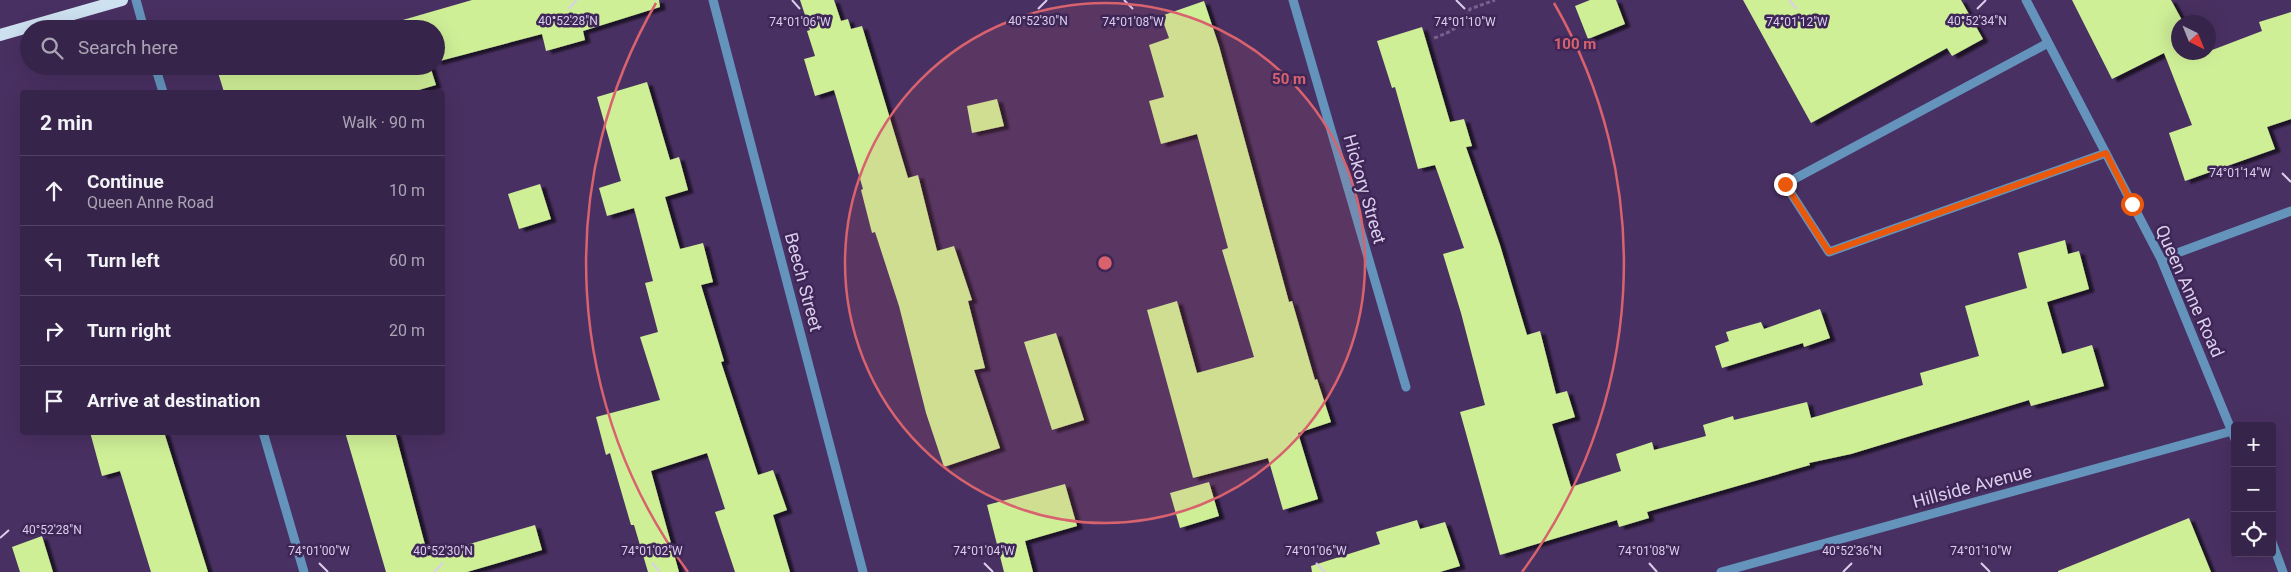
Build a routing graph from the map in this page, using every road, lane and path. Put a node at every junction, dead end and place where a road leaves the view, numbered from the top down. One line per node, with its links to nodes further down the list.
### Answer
1 (122, 0): 7 (main road)
2 (136, 0): 8 (street)
3 (713, 0): 24 (street, Beech Street)
4 (1293, 0): 18 (street, Hickory Street)
5 (1495, 0): 11 (path)
6 (2026, 0): 12 (street, Queen Anne Road)
7 (52, 20)
8 (142, 20)
9 (20, 29): 10 (main road)
10 (0, 35)
11 (1434, 38)
12 (2048, 43): 15 (street, Queen Anne Road); 15 (street)
13 (158, 75): 14 (street)
14 (162, 90)
15 (2106, 153): 17 (street, Queen Anne Road)
16 (2291, 211): 17 (street)
17 (2161, 259): 19 (street, Queen Anne Road)
18 (1406, 386)
19 (2231, 430)
20 (264, 435): 23 (street)
21 (2231, 436): 25 (street, Hillside Avenue)
22 (2276, 553): 26 (street)
23 (304, 572)
24 (863, 572)
25 (1720, 572)
26 (2283, 572)

